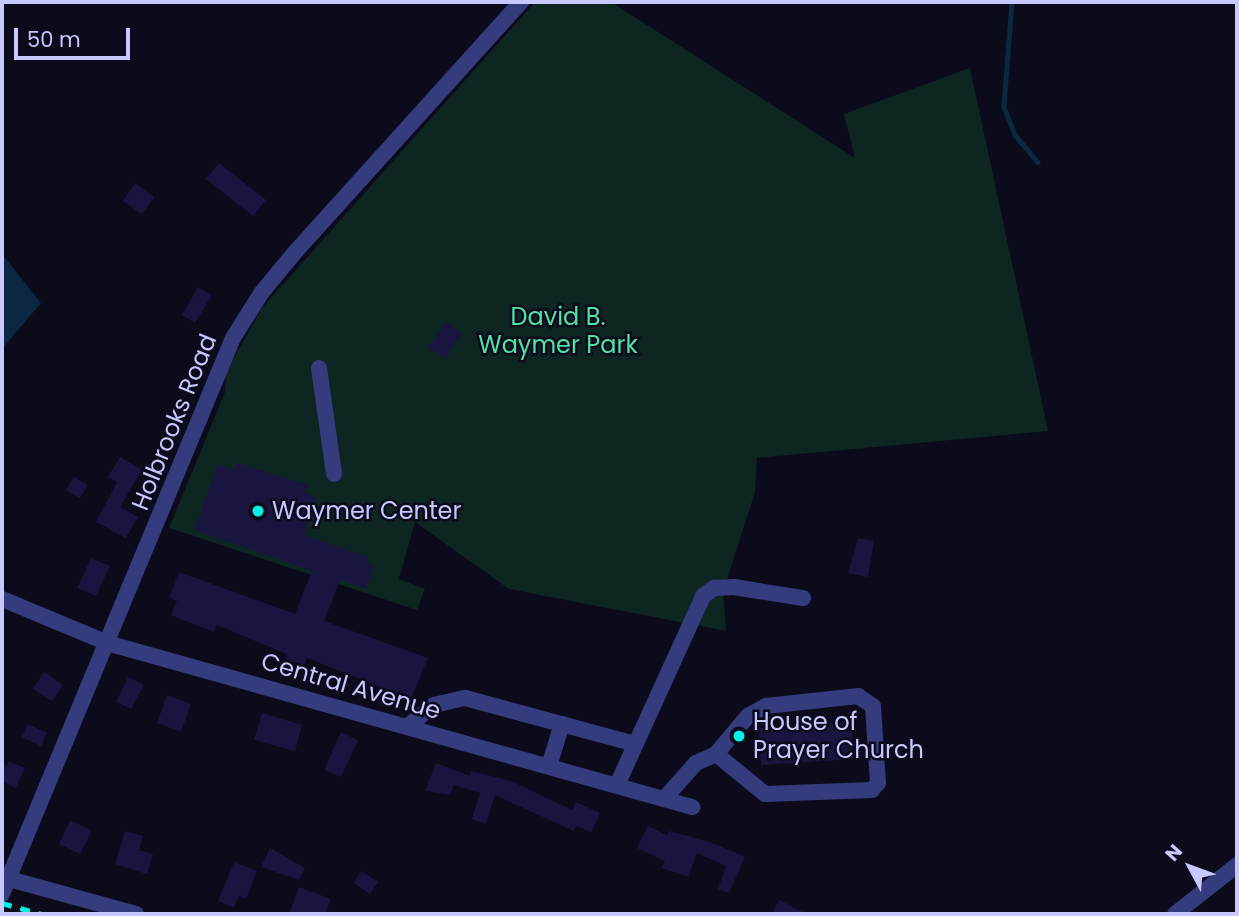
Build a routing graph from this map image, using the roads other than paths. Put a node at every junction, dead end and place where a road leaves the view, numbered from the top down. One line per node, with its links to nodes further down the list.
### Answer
1 (521, 2): 6 (street, Holbrooks Road)
2 (319, 368): 3 (street)
3 (334, 474)
4 (803, 598): 9 (street)
5 (2, 599): 6 (street, Central Avenue)
6 (107, 643): 8 (street, Central Avenue); 16 (street, Holbrooks Road)
7 (562, 724): 8 (street); 9 (street); 11 (street)
8 (408, 726): 11 (street, Central Avenue)
9 (636, 744): 12 (street)
10 (716, 754): 10 (street); 13 (street)
11 (549, 766): 12 (street, Central Avenue)
12 (617, 785): 13 (street, Central Avenue)
13 (664, 799): 14 (street, Central Avenue)
14 (692, 807)
15 (1237, 865): 18 (street)
16 (4, 883): 17 (street)
17 (136, 914)
18 (1175, 914)

